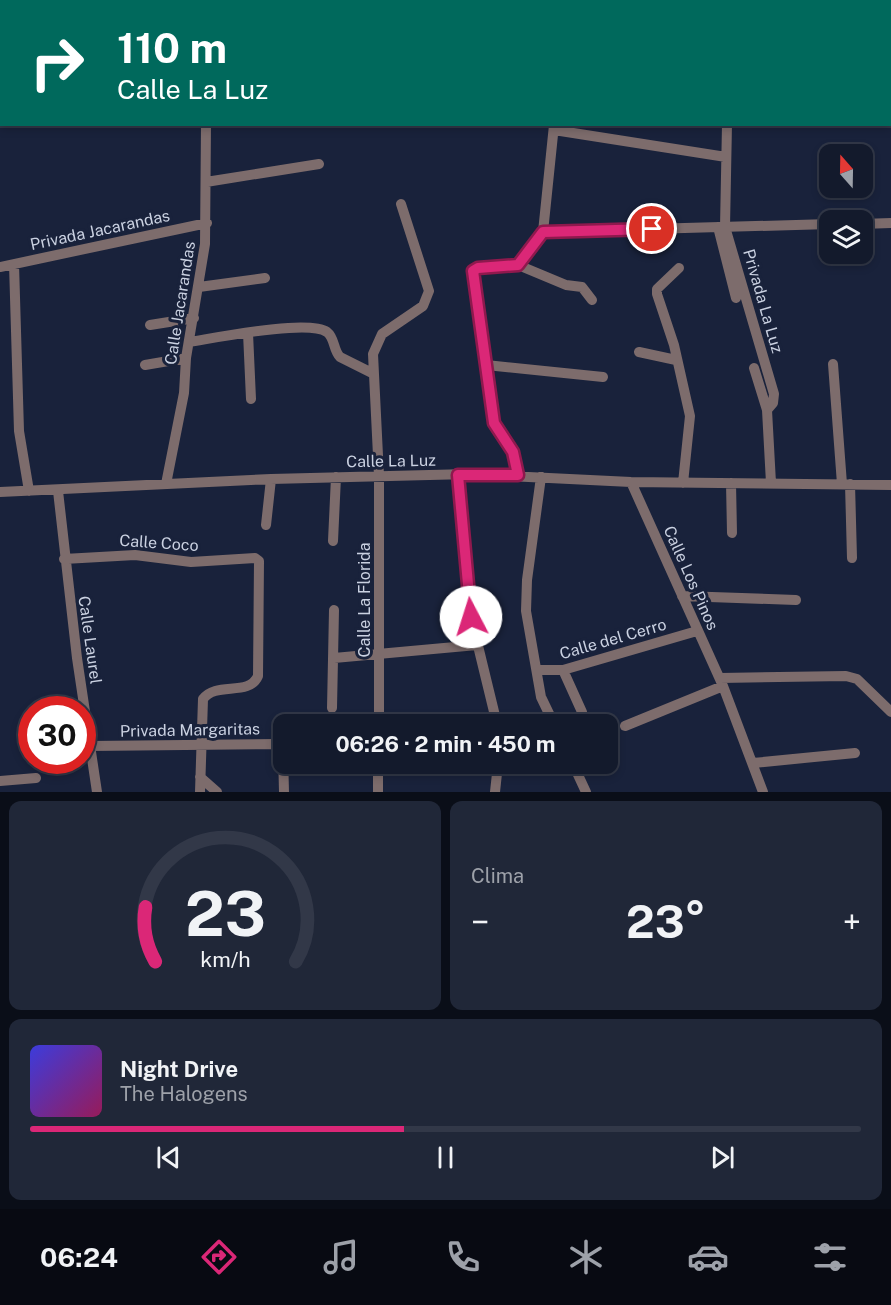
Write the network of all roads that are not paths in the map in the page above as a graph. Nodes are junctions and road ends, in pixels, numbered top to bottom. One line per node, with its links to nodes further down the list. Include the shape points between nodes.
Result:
1 (206, 126): 6 (street, Calle Jacarandas)
2 (727, 126): 4 (street, Privada La Luz)
3 (554, 127): 4 (street); 13 (street)
4 (726, 157): 12 (street, Privada La Luz)
5 (319, 164): 6 (street)
6 (206, 182): 8 (street, Calle Jacarandas)
7 (401, 204): 33 (street, Calle La Florida, via 429,291 428,299 382,334 373,354)
8 (207, 223): 14 (street, Privada Jacarandas); 19 (street, Calle Jacarandas)
9 (891, 223): 10 (street)
10 (873, 224)
11 (819, 225): 12 (street)
12 (722, 227): 13 (street); 20 (street); 36 (street, Privada La Luz, via 774,394)
13 (543, 232): 15 (street)
14 (14, 264): 16 (street, Privada Jacarandas); 50 (street, via 19,431)
15 (518, 265): 21 (street, via 566,285 582,287); 31 (street, via 478,268 472,273)
16 (0, 267)
17 (679, 268): 28 (street, via 657,289)
18 (265, 278): 19 (street)
19 (199, 287): 22 (street, Calle Jacarandas)
20 (736, 298)
21 (592, 300)
22 (194, 318): 23 (street); 25 (street, Calle Jacarandas)
23 (150, 325)
24 (248, 333): 25 (street); 33 (street, via 286,328 321,330 330,335 339,357); 35 (street)
25 (189, 342): 27 (street, Calle Jacarandas)
26 (639, 352): 28 (street)
27 (186, 358): 30 (street); 47 (street, Calle Jacarandas, via 184,393)
28 (676, 360): 44 (street, via 690,416)
29 (833, 364): 48 (street)
30 (145, 365)
31 (486, 365): 34 (street); 38 (street, via 494,423 513,452)
32 (754, 368): 36 (street)
33 (374, 374): 39 (street, Calle La Florida)
34 (603, 377)
35 (251, 399)
36 (767, 410): 46 (street, Privada La Luz)
37 (463, 475): 38 (street, Calle La Luz); 39 (street, Calle La Luz); 62 (street, via 471,617)
38 (518, 475): 41 (street, Calle La Luz)
39 (379, 476): 40 (street, Calle La Luz); 63 (street, Calle La Florida)
40 (336, 477): 42 (street, Calle La Luz); 55 (street)
41 (541, 477): 43 (street, Calle La Luz); 65 (street, via 526,611)
42 (271, 479): 47 (street, Calle La Luz); 53 (street)
43 (631, 482): 44 (street, Calle La Luz); 58 (street, Calle Los Pinos)
44 (682, 483): 45 (street, Calle La Luz)
45 (731, 483): 46 (street, Calle La Luz); 54 (street)
46 (771, 483): 48 (street, Calle La Luz)
47 (166, 484): 51 (street, Calle La Luz)
48 (846, 484): 49 (street, Calle La Luz); 56 (street)
49 (891, 485)
50 (29, 491): 51 (street, Calle La Luz); 52 (street, Calle La Luz)
51 (58, 491): 57 (street, Calle Laurel)
52 (0, 492)
53 (266, 525)
54 (732, 533)
55 (333, 542)
56 (852, 558)
57 (64, 559): 68 (street, Calle Laurel); 78 (street, Calle Coco, via 135,555 191,562 257,559 259,668 254,683 211,691 203,699)
58 (682, 596): 59 (street); 61 (street, Calle Los Pinos)
59 (796, 600)
60 (334, 610): 64 (street)
61 (697, 631): 66 (street, Calle del Cerro); 67 (street, Calle Los Pinos)
62 (477, 645): 63 (street); 73 (street)
63 (380, 654): 64 (street); 72 (street, Calle La Florida)
64 (334, 657): 69 (street)
65 (537, 670): 66 (street, Calle del Cerro); 74 (street, via 541,697)
66 (562, 670): 70 (street)
67 (722, 682): 71 (street, via 846,676 857,679); 75 (street); 80 (street, Calle Los Pinos)
68 (83, 696)
69 (332, 708)
70 (582, 712)
71 (891, 712)
72 (379, 714)
73 (494, 714)
74 (549, 714)
75 (626, 726)
76 (273, 744): 78 (street, Privada Margaritas)
77 (96, 746): 78 (street, Privada Margaritas)
78 (202, 746): 86 (street)
79 (855, 753): 80 (street)
80 (753, 763): 98 (street, Calle Los Pinos)
81 (94, 774): 91 (street, Calle Laurel)
82 (284, 774): 94 (street, Privada Margaritas)
83 (377, 774): 95 (street)
84 (497, 774): 96 (street)
85 (578, 774): 97 (street)
86 (201, 777): 92 (street); 93 (street)
87 (36, 778): 88 (street)
88 (13, 779): 89 (street); 90 (street)
89 (0, 781)
90 (15, 792)
91 (97, 792)
92 (200, 792)
93 (217, 792)
94 (284, 792)
95 (378, 792)
96 (495, 792)
97 (586, 792)
98 (763, 792)

